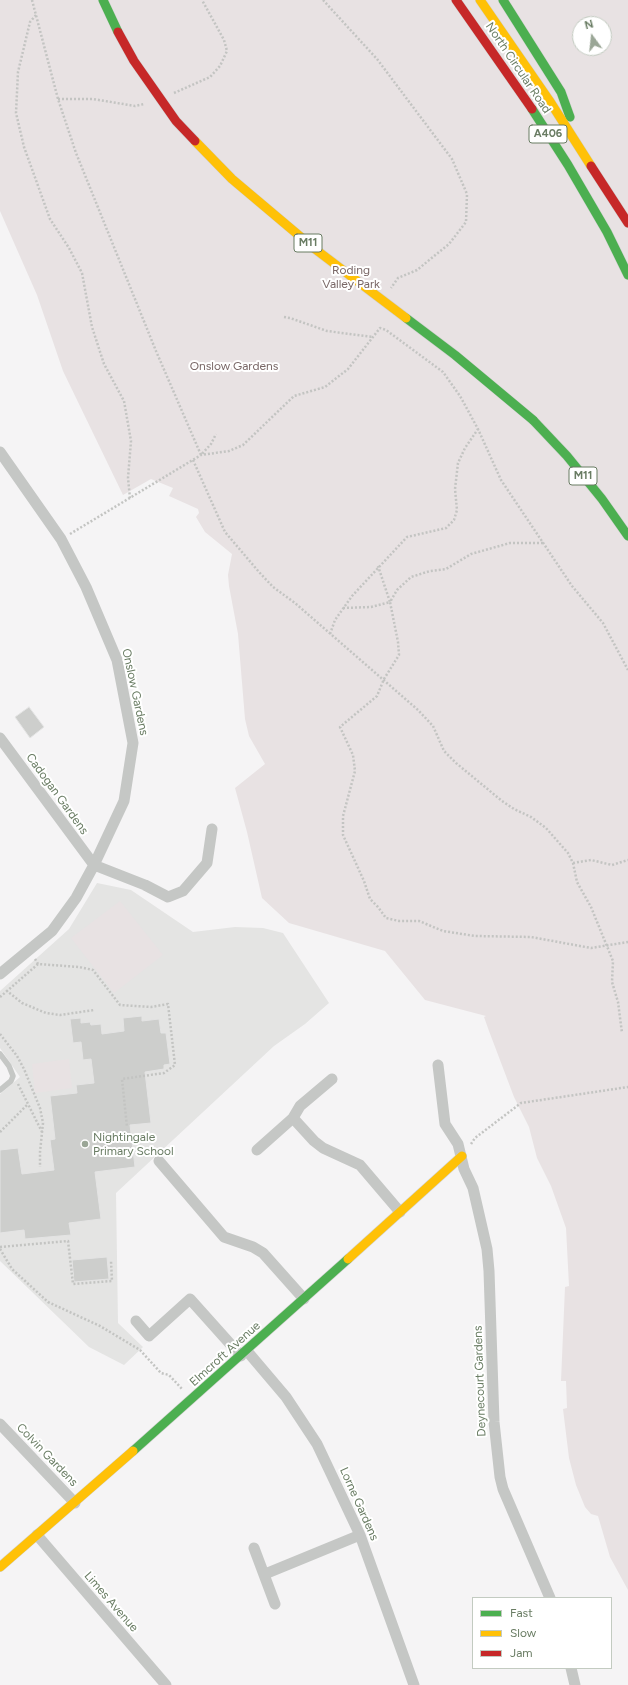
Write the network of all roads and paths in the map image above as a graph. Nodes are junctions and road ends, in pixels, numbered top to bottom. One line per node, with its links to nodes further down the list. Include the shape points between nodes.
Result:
1 (32, 0): 8 (path)
2 (103, 0): 26 (main road, M11, bridge, via 134,61 172,115 232,179 315,249 455,355 533,420 567,456)
3 (202, 0): 9 (path, via 224,40 227,51 220,66 210,77)
4 (323, 0): 17 (path, via 377,59 452,159 467,194 466,222 449,244 417,270 398,278)
5 (456, 0): 16 (main road, North Circular Road / A406, via 526,99 568,165 607,232)
6 (480, 0): 14 (main road, North Circular Road / A406)
7 (503, 0): 14 (main road, via 561,92)
8 (36, 15): 10 (path); 25 (path, via 30,22 18,72 16,113 24,147 50,220 82,273 92,327 104,364 124,401 131,441 128,478)
9 (173, 93)
10 (58, 99): 13 (path, via 93,99); 23 (path, via 108,234)
11 (151, 101): 12 (path)
12 (144, 103)
13 (135, 106)
14 (585, 154): 15 (main road, North Circular Road / A406)
15 (628, 223)
16 (628, 275)
17 (390, 290)
18 (284, 317): 19 (path, via 327,331)
19 (373, 337): 20 (path, via 380,328 386,330 443,372); 23 (path, via 348,369 326,387 294,396 242,445 229,451)
20 (478, 429): 28 (path, via 501,480); 29 (path, via 458,463 455,489 457,510 454,520 446,528 406,537)
21 (216, 434): 23 (path)
22 (0, 452): 27 (street, Onslow Gardens)
23 (201, 455): 24 (path)
24 (193, 460): 25 (path); 32 (path, via 225,532 234,544 274,587)
25 (130, 498): 27 (path)
26 (628, 536)
27 (61, 539): 39 (street, Onslow Gardens, via 86,587 117,660 133,743 124,801)
28 (543, 543): 30 (path, via 510,543 471,554 446,569 411,577 397,590); 33 (path, via 572,586 603,623)
29 (378, 566): 30 (path); 31 (path)
30 (390, 602): 31 (path, via 371,607); 34 (path, via 399,656)
31 (342, 608): 32 (path)
32 (330, 634): 34 (path)
33 (628, 670)
34 (384, 679): 38 (path, via 433,726 444,751 456,763 502,801 546,828 568,853); 41 (path, via 377,696 340,727 353,755 355,771 343,816 343,836 370,899 386,918 419,921 443,931 475,936 531,937 591,948)
35 (0, 738): 39 (street, Cadogan Gardens)
36 (212, 829): 39 (street, via 207,863 183,891 168,897 144,884)
37 (628, 860): 38 (path, via 612,865 591,860)
38 (573, 863): 41 (path, via 577,882)
39 (94, 865): 42 (street, Onslow Gardens, via 76,898 52,931)
40 (628, 942): 41 (path)
41 (606, 946): 48 (path, via 613,961 612,982 618,1002)
42 (28, 951): 43 (path); 44 (street, Onslow Gardens)
43 (38, 964): 45 (path); 58 (path, via 93,970 120,1004 151,1007 168,1004 175,1065 164,1073 122,1080)
44 (0, 974)
45 (7, 991): 46 (path); 47 (path, via 22,1003 46,1013 60,1015)
46 (0, 997)
47 (94, 1010)
48 (622, 1033)
49 (0, 1034): 60 (path, via 24,1069 40,1108)
50 (0, 1054): 55 (lane, via 13,1076)
51 (438, 1066): 62 (street, Deynecourt Gardens, via 445,1124 453,1134)
52 (332, 1079): 57 (street, via 300,1106)
53 (16, 1080): 56 (path)
54 (628, 1087): 62 (path, via 521,1103 475,1138)
55 (0, 1090)
56 (28, 1104): 59 (path); 60 (path)
57 (292, 1118): 61 (street); 65 (street, via 323,1148 360,1166)
58 (127, 1127)
59 (0, 1132)
60 (42, 1133): 64 (path)
61 (257, 1150)
62 (462, 1156): 65 (main road, Elmcroft Avenue); 79 (street, Deynecourt Gardens, via 464,1169 473,1188 490,1271 494,1422 500,1477)
63 (159, 1161): 68 (street, via 224,1237 253,1247 263,1254)
64 (40, 1167)
65 (400, 1212): 68 (main road, Elmcroft Avenue)
66 (0, 1248): 67 (path, via 68,1241 72,1284 112,1281); 71 (path, via 12,1269 48,1302 100,1326 140,1350 161,1373 169,1375)
67 (111, 1261)
68 (304, 1299): 70 (main road, Elmcroft Avenue)
69 (136, 1321): 70 (street, Lorne Gardens, via 149,1336 190,1299)
70 (244, 1353): 71 (main road, Elmcroft Avenue); 75 (street, Lorne Gardens, via 286,1397 317,1444)
71 (192, 1400): 73 (main road, Elmcroft Avenue)
72 (0, 1424): 73 (street, Colvin Gardens)
73 (75, 1503): 74 (main road, Elmcroft Avenue)
74 (37, 1535): 77 (main road, Elmcroft Avenue); 82 (street, Limes Avenue)
75 (360, 1535): 78 (street); 83 (street, Lorne Gardens)
76 (254, 1548): 78 (street)
77 (0, 1567)
78 (265, 1574): 80 (street)
79 (550, 1597)
80 (275, 1604)
81 (571, 1669): 84 (street)
82 (166, 1685)
83 (414, 1685)
84 (576, 1685)

